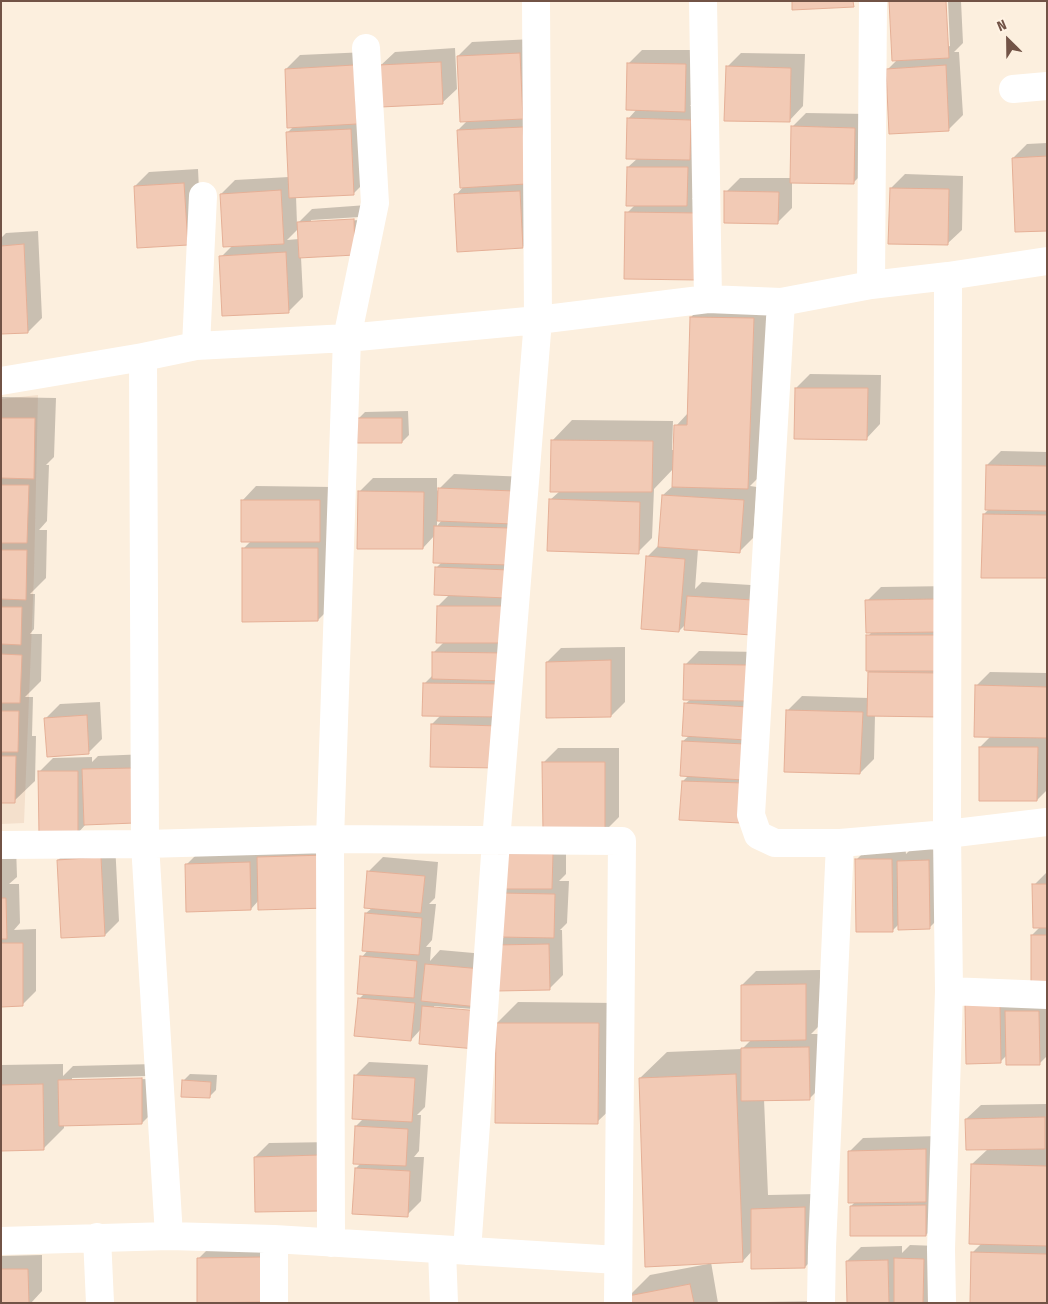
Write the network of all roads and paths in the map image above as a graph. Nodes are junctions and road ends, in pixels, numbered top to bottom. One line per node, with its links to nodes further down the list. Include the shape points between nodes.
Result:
1 (536, 1): 13 (street)
2 (703, 1): 11 (street)
3 (872, 1): 10 (street)
4 (366, 48): 14 (street, via 375,203)
5 (1047, 86): 6 (street)
6 (1013, 89)
7 (203, 196): 15 (street)
8 (1047, 261): 9 (street)
9 (948, 276): 10 (street); 19 (street)
10 (871, 285): 12 (street)
11 (708, 299): 12 (street); 13 (street)
12 (781, 302): 22 (street, via 751,815 758,835 775,843)
13 (538, 320): 14 (street); 21 (street)
14 (347, 338): 15 (street); 20 (street)
15 (196, 346): 16 (street)
16 (143, 357): 17 (street); 23 (street)
17 (1, 381)
18 (1047, 822): 19 (street)
19 (947, 834): 22 (street); 25 (street)
20 (330, 839): 21 (street); 23 (street); 31 (street)
21 (496, 841): 32 (street); 33 (street, via 622,842)
22 (840, 843): 38 (street)
23 (145, 844): 24 (street); 27 (street)
24 (1, 845)
25 (949, 991): 26 (street); 39 (street)
26 (1047, 995)
27 (169, 1236): 28 (street); 29 (street)
28 (97, 1237): 30 (street); 34 (street)
29 (274, 1239): 31 (street); 35 (street)
30 (1, 1241)
31 (331, 1243): 32 (street)
32 (455, 1250): 33 (street); 36 (street)
33 (618, 1260): 37 (street)
34 (100, 1303)
35 (274, 1303)
36 (444, 1303)
37 (618, 1303)
38 (821, 1303)
39 (942, 1303)

